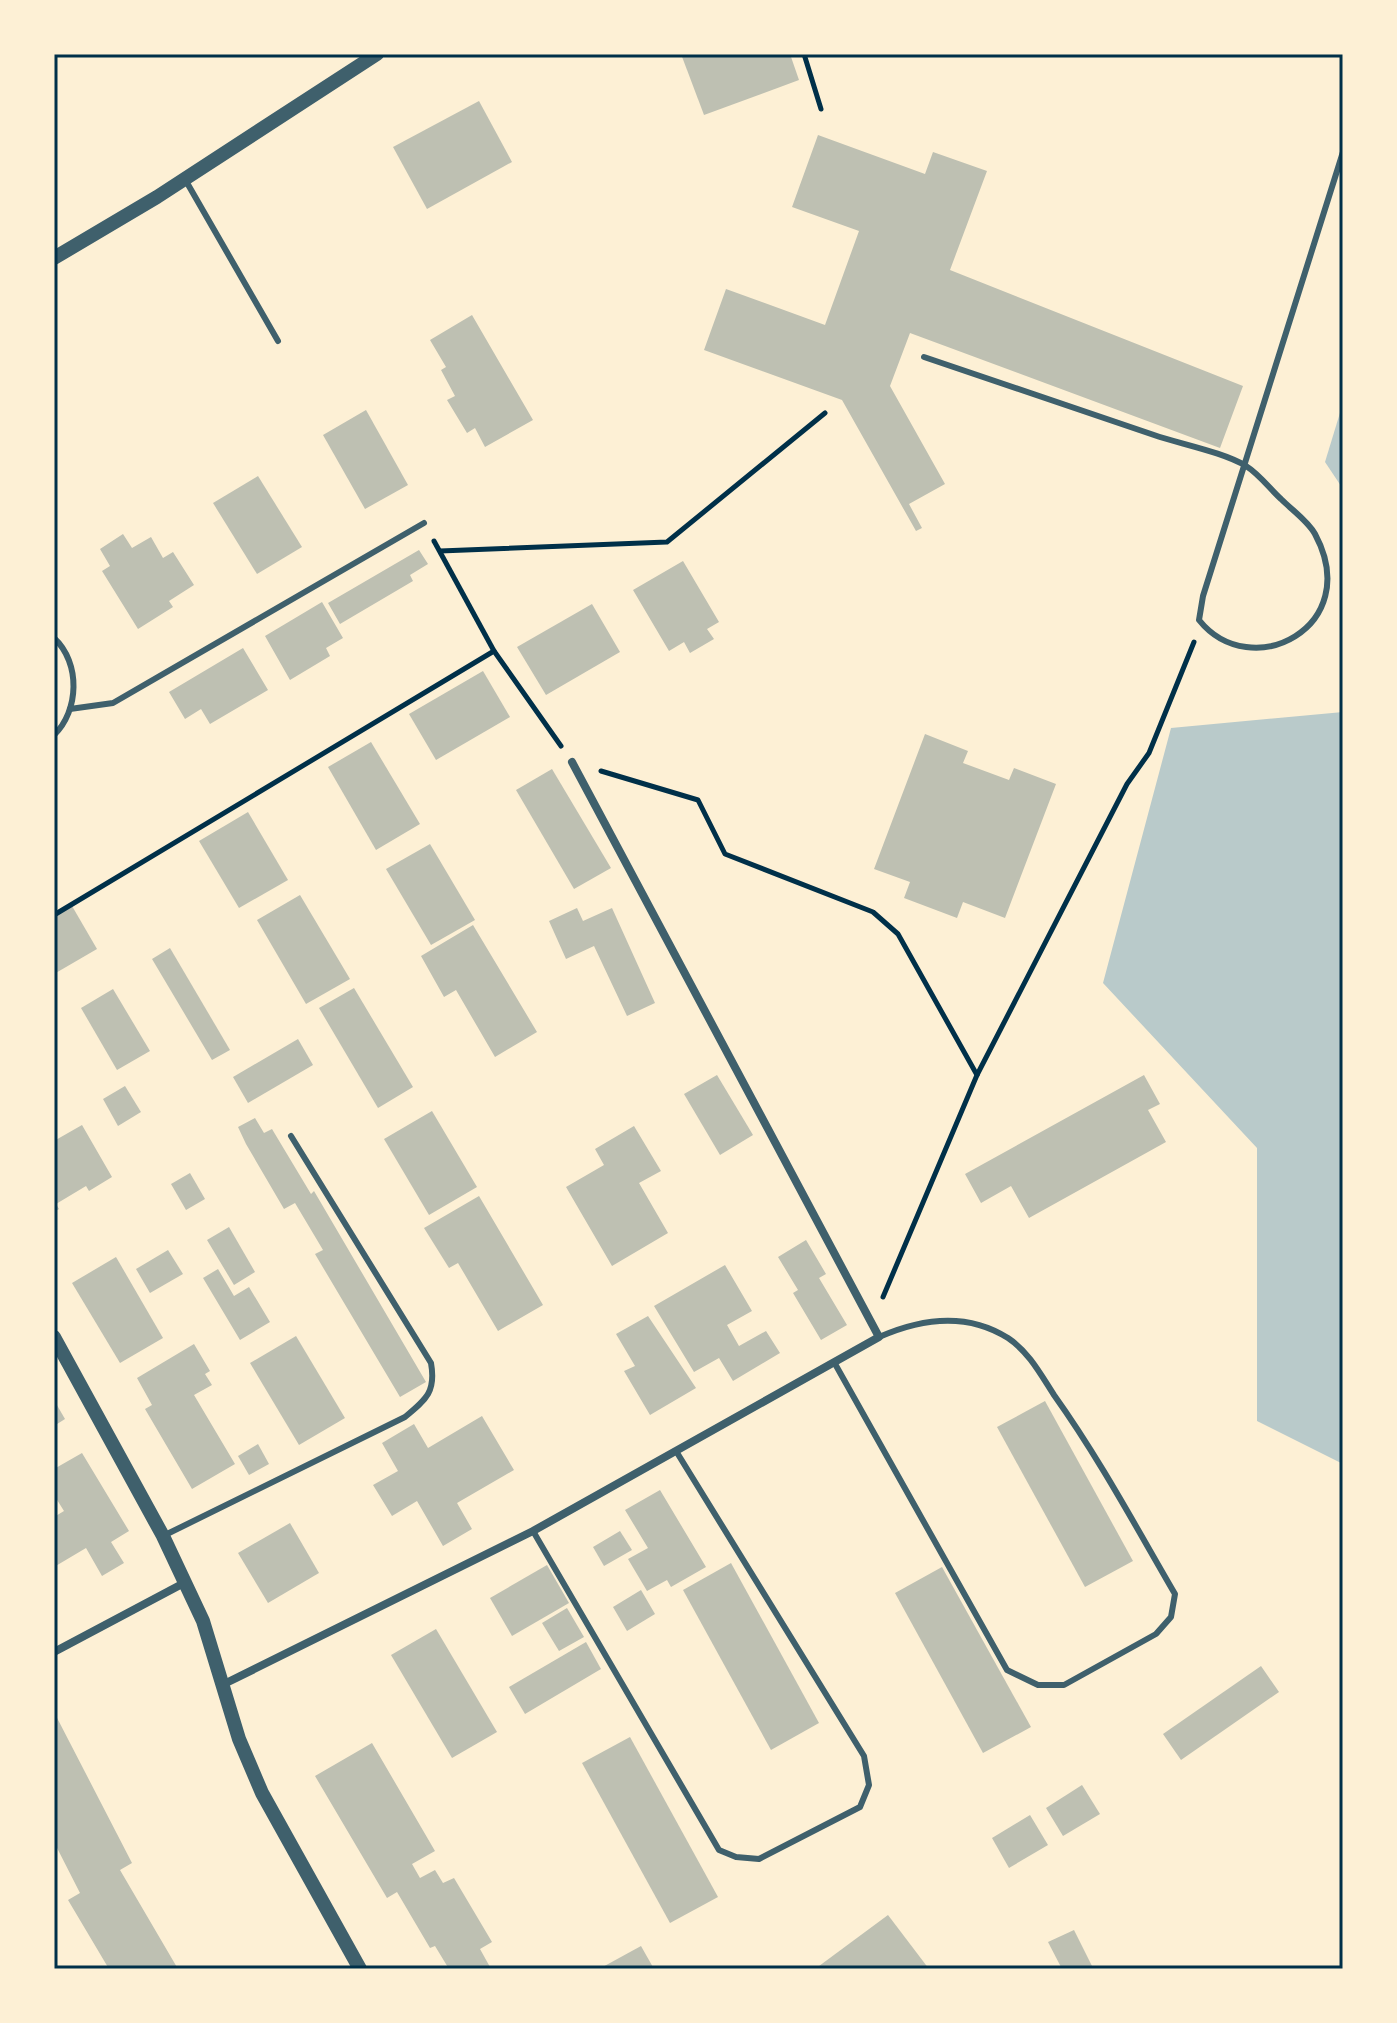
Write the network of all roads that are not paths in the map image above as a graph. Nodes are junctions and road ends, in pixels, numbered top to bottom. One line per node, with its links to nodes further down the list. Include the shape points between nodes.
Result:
1 (377, 54): 3 (street)
2 (1343, 152): 7 (lane)
3 (185, 179): 4 (street); 5 (lane)
4 (54, 258)
5 (278, 341)
6 (924, 357): 7 (lane)
7 (1245, 466): 7 (lane, via 1199,620 1232,644 1251,646 1304,633 1325,607 1329,572 1314,532)
8 (424, 523): 10 (lane, via 113,703)
9 (54, 638): 10 (lane, via 70,663)
10 (70, 709): 11 (lane)
11 (54, 735)
12 (572, 762): 15 (street)
13 (291, 1136): 19 (lane, via 431,1363 434,1381 429,1398 405,1417)
14 (54, 1337): 19 (street)
15 (879, 1337): 16 (street); 16 (lane, via 925,1321 949,1320 989,1328 1023,1349 1079,1430 1175,1594 1164,1627 1064,1685 1038,1685 1007,1670)
16 (834, 1362): 17 (street)
17 (676, 1451): 18 (street); 18 (lane, via 864,1756 869,1785 860,1807 759,1859 719,1850)
18 (533, 1531): 22 (street)
19 (163, 1536): 20 (street)
20 (184, 1583): 21 (street); 22 (street, via 203,1621)
21 (54, 1652)
22 (222, 1685): 23 (street, via 262,1793)
23 (360, 1969)

